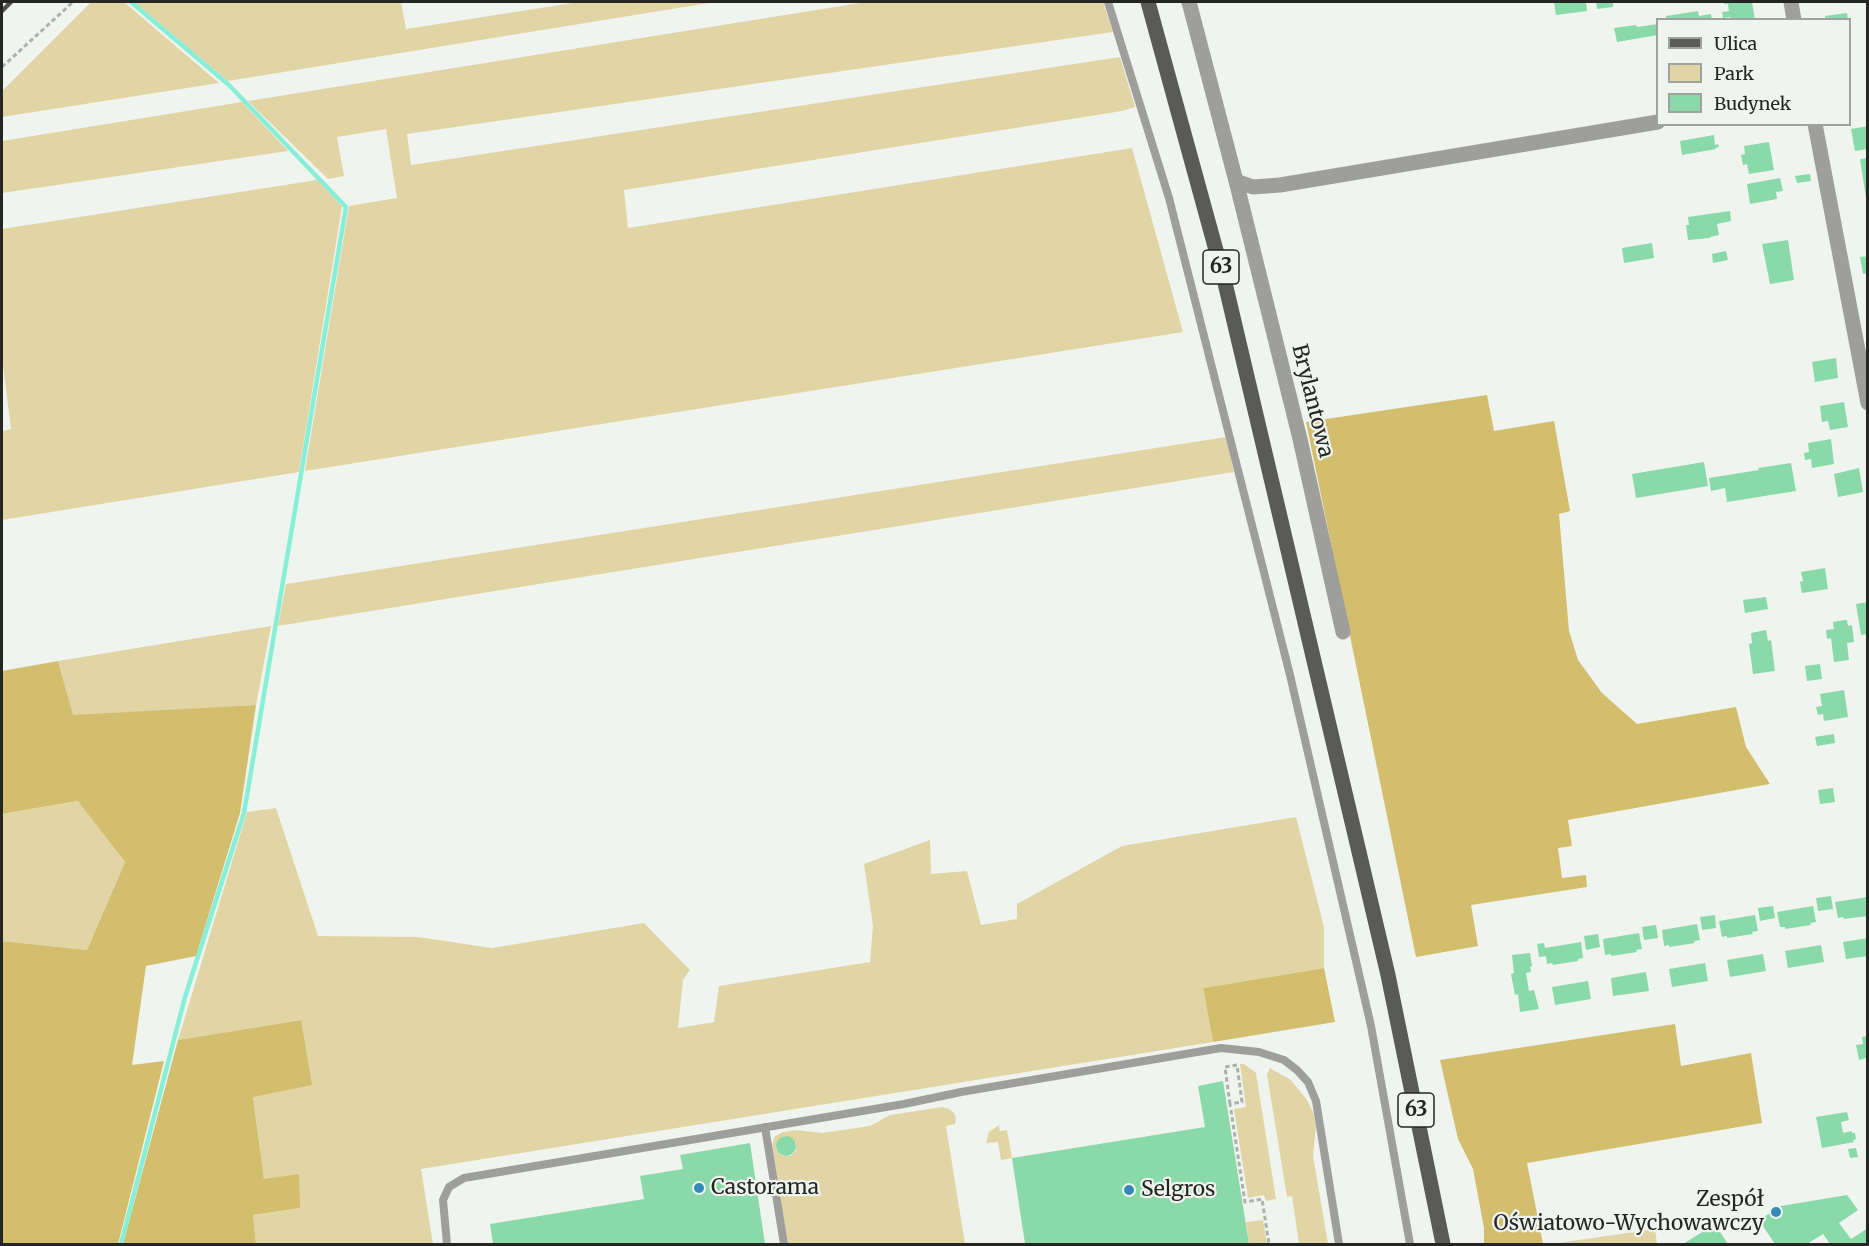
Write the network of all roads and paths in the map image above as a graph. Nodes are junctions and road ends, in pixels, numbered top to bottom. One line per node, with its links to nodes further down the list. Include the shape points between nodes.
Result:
1 (73, 2): 7 (path)
2 (1108, 2): 19 (lane, via 1169,198 1290,675 1371,1026)
3 (1148, 2): 20 (main road, 63, via 1225,283 1388,975)
4 (1189, 2): 10 (street, Brylantowa)
5 (1791, 2): 6 (street)
6 (1794, 18)
7 (2, 67)
8 (1656, 122): 10 (street, via 1280,185 1253,187)
9 (1815, 126): 11 (street)
10 (1236, 181): 12 (street, Brylantowa)
11 (1868, 403)
12 (1343, 632)
13 (1230, 1104): 13 (path, via 1225,1067 1237,1065 1242,1102); 17 (path, via 1245,1202 1262,1199)
14 (765, 1127): 15 (lane, via 464,1178 449,1187 443,1200); 16 (lane); 18 (lane, via 1221,1048 1259,1052 1284,1060 1297,1070 1308,1082 1316,1101)
15 (447, 1245)
16 (784, 1245)
17 (1269, 1245)
18 (1339, 1245)
19 (1410, 1245)
20 (1443, 1245)

